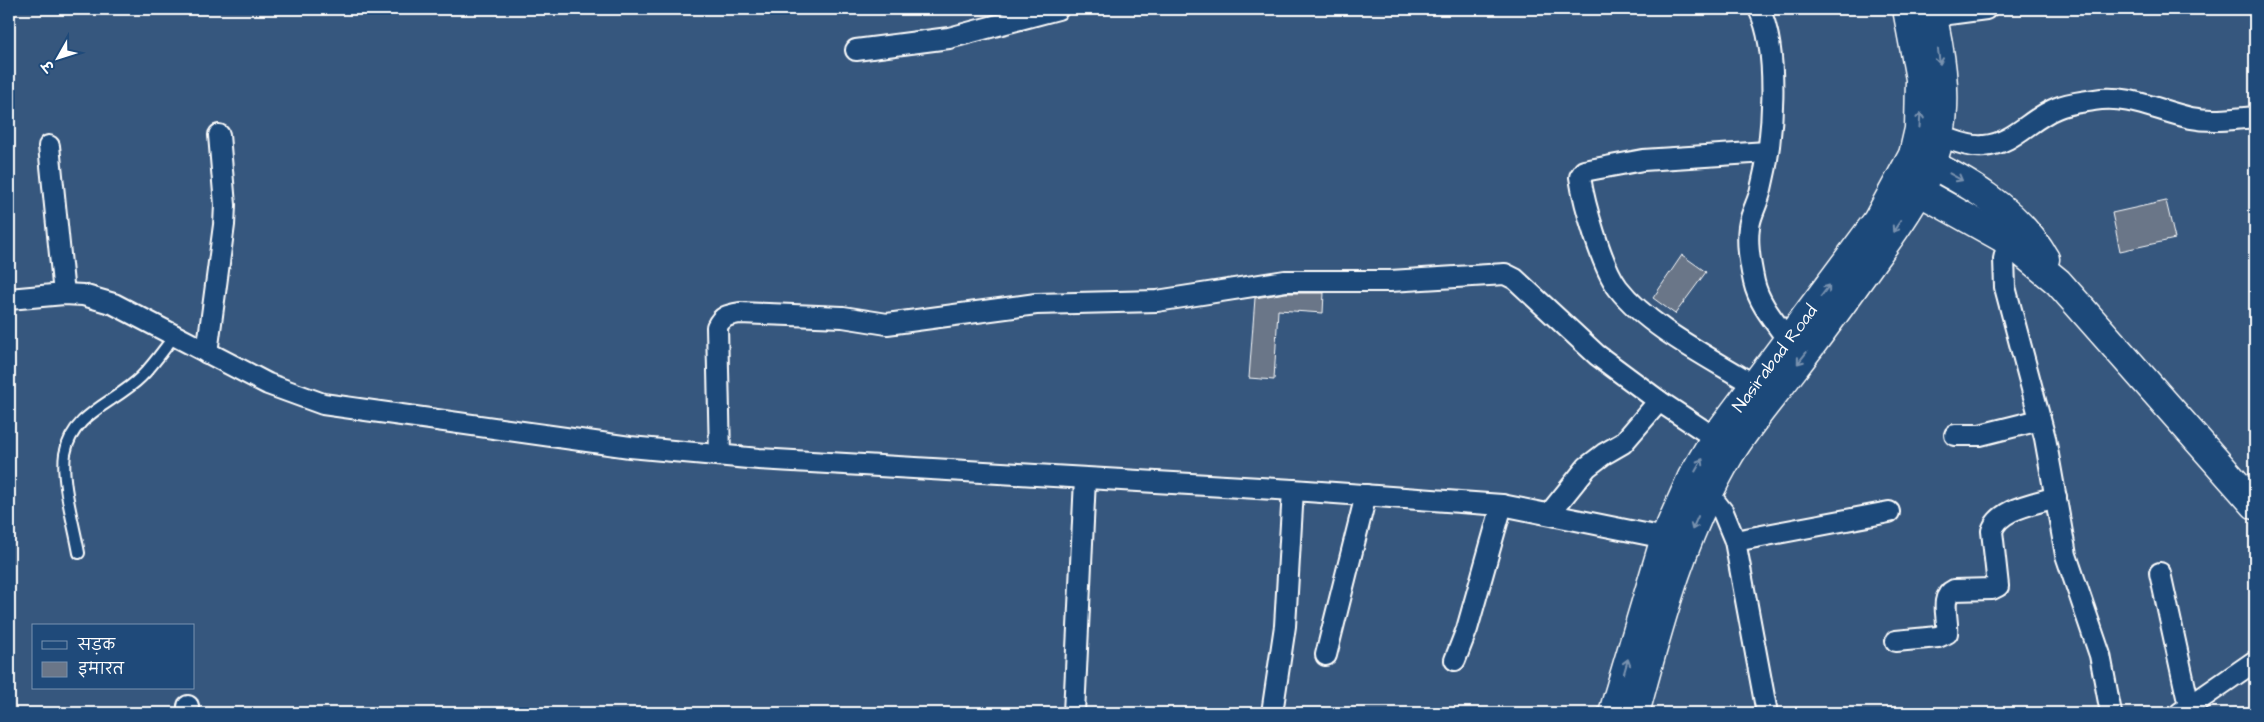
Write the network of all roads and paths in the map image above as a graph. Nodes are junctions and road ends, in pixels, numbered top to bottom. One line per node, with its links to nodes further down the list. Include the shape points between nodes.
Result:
1 (1058, 9): 6 (street, via 948,38)
2 (1759, 9): 11 (street, via 1768,37 1773,92)
3 (1907, 9): 12 (main road, Nasirabad Road, one-way to 3, via 1920,79)
4 (1986, 9): 5 (street)
5 (1932, 12): 9 (main road, Nasirabad Road, one-way to 9, via 1943,93)
6 (856, 50)
7 (2255, 117): 9 (street, via 2207,121 2132,101 2096,99 2058,108 1994,145 1968,145)
8 (219, 135): 20 (street, via 224,225)
9 (1940, 136): 12 (main road, Nasirabad Road)
10 (49, 146): 16 (street)
11 (1767, 152): 19 (street, via 1761,189 1749,229 1749,242 1759,297); 21 (street, via 1642,160 1594,168 1584,171 1580,177 1601,252 1617,287 1644,315)
12 (1922, 160): 13 (main road, Nasirabad Road); 15 (main road, one-way to 15, via 1985,195 2020,225)
13 (1909, 185): 14 (main road); 19 (main road, Nasirabad Road, one-way to 13, via 1877,221); 29 (main road, Nasirabad Road, one-way to 29, via 1900,222 1730,453)
14 (2008, 241): 15 (main road); 23 (street, via 2004,259 2005,287)
15 (2058, 282): 33 (main road)
16 (64, 294): 17 (street); 18 (street, via 83,295 114,304)
17 (9, 299)
18 (175, 335): 20 (street); 38 (lane, via 140,378 80,422 70,437 65,455 66,478)
19 (1788, 340): 21 (main road, Nasirabad Road)
20 (207, 353): 26 (street, via 268,384 323,404 630,447)
21 (1754, 385): 25 (main road, Nasirabad Road)
22 (1659, 401): 25 (street); 26 (street, via 1597,355 1515,279 1505,274 1390,281 1286,281 1157,301 1036,304 887,324 843,317 727,315 720,319 717,327); 34 (street, via 1623,443 1587,467)
23 (2040, 420): 24 (street, via 1980,435); 31 (street)
24 (1954, 435)
25 (1715, 438): 36 (main road, Nasirabad Road, one-way to 25, via 1692,477)
26 (720, 455): 27 (street)
27 (1085, 479): 28 (street); 45 (street)
28 (1293, 490): 30 (street); 46 (street, via 1285,626)
29 (1709, 494): 37 (street, via 1723,512); 48 (main road, Nasirabad Road, one-way to 48, via 1689,535)
30 (1366, 495): 32 (street); 41 (street)
31 (2056, 497): 40 (street, via 2000,516 1994,523 1992,531 1998,586 1949,592 1946,600 1947,633 1938,637); 50 (street, via 2066,555 2100,655)
32 (1502, 505): 34 (street); 42 (street)
33 (2255, 505)
34 (1550, 512): 36 (street)
35 (1889, 512): 37 (street)
36 (1666, 538): 47 (main road, Nasirabad Road, one-way to 36)
37 (1735, 541): 49 (street)
38 (79, 553)
39 (2160, 573): 44 (street)
40 (1896, 641)
41 (1326, 655)
42 (1455, 660)
43 (2255, 661): 44 (street)
44 (2185, 709)
45 (1074, 713)
46 (1272, 713)
47 (1613, 713)
48 (1635, 713)
49 (1767, 713)
50 (2111, 713)

